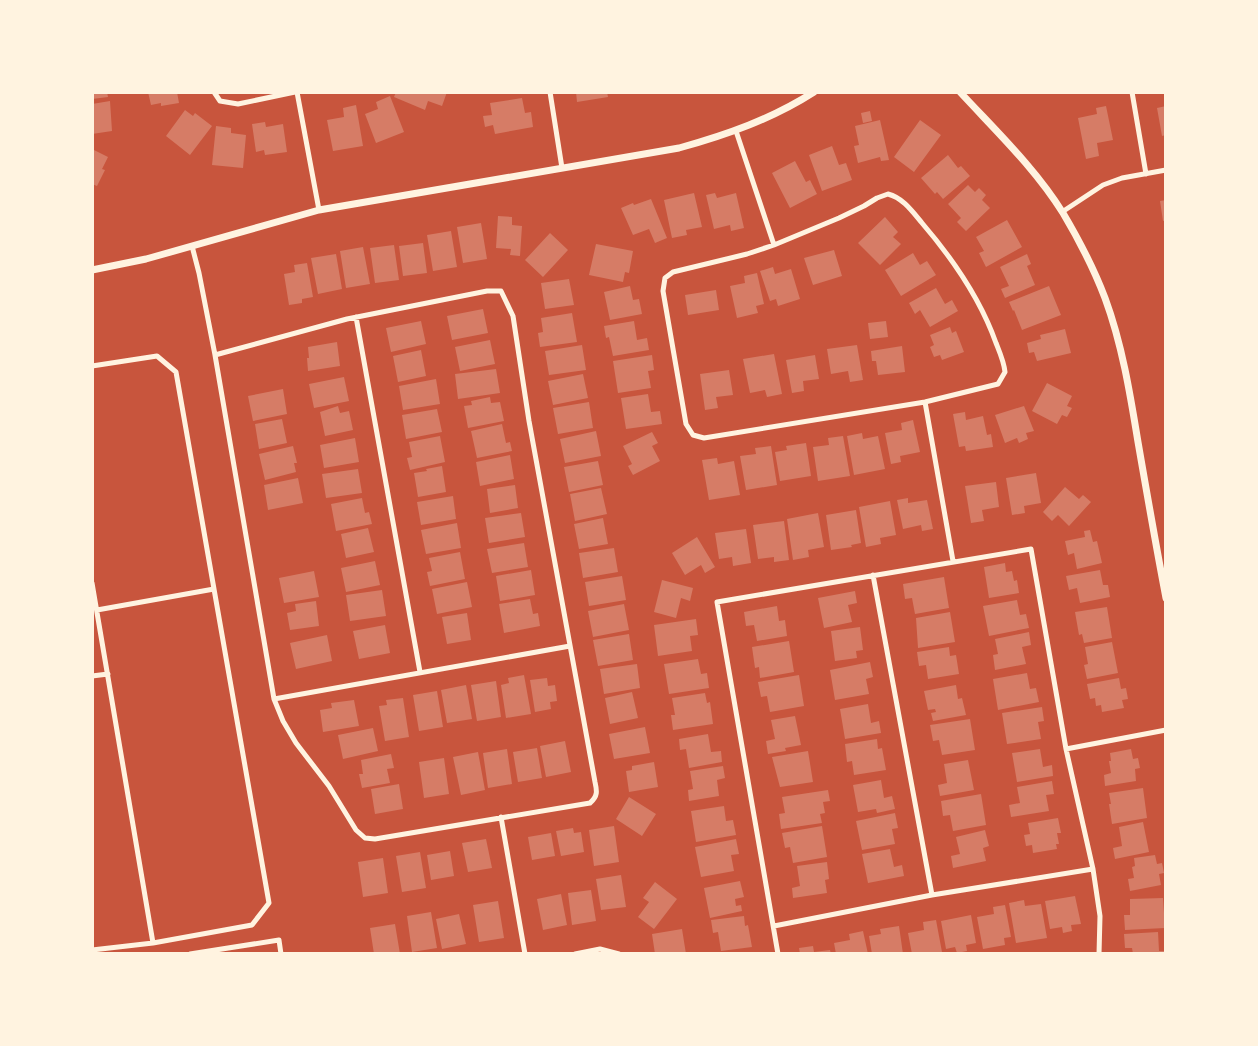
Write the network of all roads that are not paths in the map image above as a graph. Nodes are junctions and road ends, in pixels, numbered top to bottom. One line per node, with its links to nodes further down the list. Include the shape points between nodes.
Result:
1 (214, 92): 2 (street, via 220,101 238,104)
2 (296, 92): 11 (street)
3 (550, 92): 8 (street)
4 (814, 92): 7 (street)
5 (960, 92): 12 (street, via 1032,170)
6 (1132, 92): 10 (street)
7 (736, 131): 8 (street, via 679,148); 13 (street)
8 (562, 168): 11 (street)
9 (1166, 170): 10 (street)
10 (1146, 174): 12 (street, via 1122,178 1103,186)
11 (319, 210): 14 (street)
12 (1062, 212): 24 (street, via 1090,263 1118,341)
13 (774, 245): 19 (street, via 888,194 902,200 946,251 972,290 991,328 1005,372 998,384 990,388); 19 (street, via 673,272 665,278 663,291 686,424 693,435 704,438)
14 (192, 246): 15 (street); 17 (street)
15 (92, 270)
16 (356, 317): 17 (street); 26 (street, via 501,291 513,316); 27 (street)
17 (215, 355): 30 (street)
18 (92, 366): 23 (street, via 157,356 176,372)
19 (925, 402): 20 (street)
20 (952, 561): 21 (street); 32 (street, via 1031,549)
21 (873, 575): 35 (street); 36 (street, via 717,602)
22 (92, 583): 25 (street)
23 (214, 589): 25 (street); 37 (street, via 269,903 252,925)
24 (1166, 598)
25 (97, 610): 28 (street)
26 (570, 646): 27 (street); 33 (street, via 597,793 595,799 590,803)
27 (420, 672): 30 (street)
28 (108, 674): 29 (street); 37 (street)
29 (92, 676)
30 (274, 699): 33 (street, via 296,743 329,786 356,830 365,838 375,839)
31 (1166, 730): 32 (street)
32 (1066, 749): 34 (street)
33 (501, 817): 42 (street)
34 (1093, 869): 35 (street); 45 (street, via 1100,916)
35 (932, 895): 36 (street)
36 (774, 926): 44 (street)
37 (153, 943): 38 (street)
38 (92, 950)
39 (619, 953): 43 (street, via 600,949)
40 (190, 954): 41 (street, via 279,940)
41 (281, 954)
42 (525, 954)
43 (574, 954)
44 (778, 954)
45 (1099, 954)

